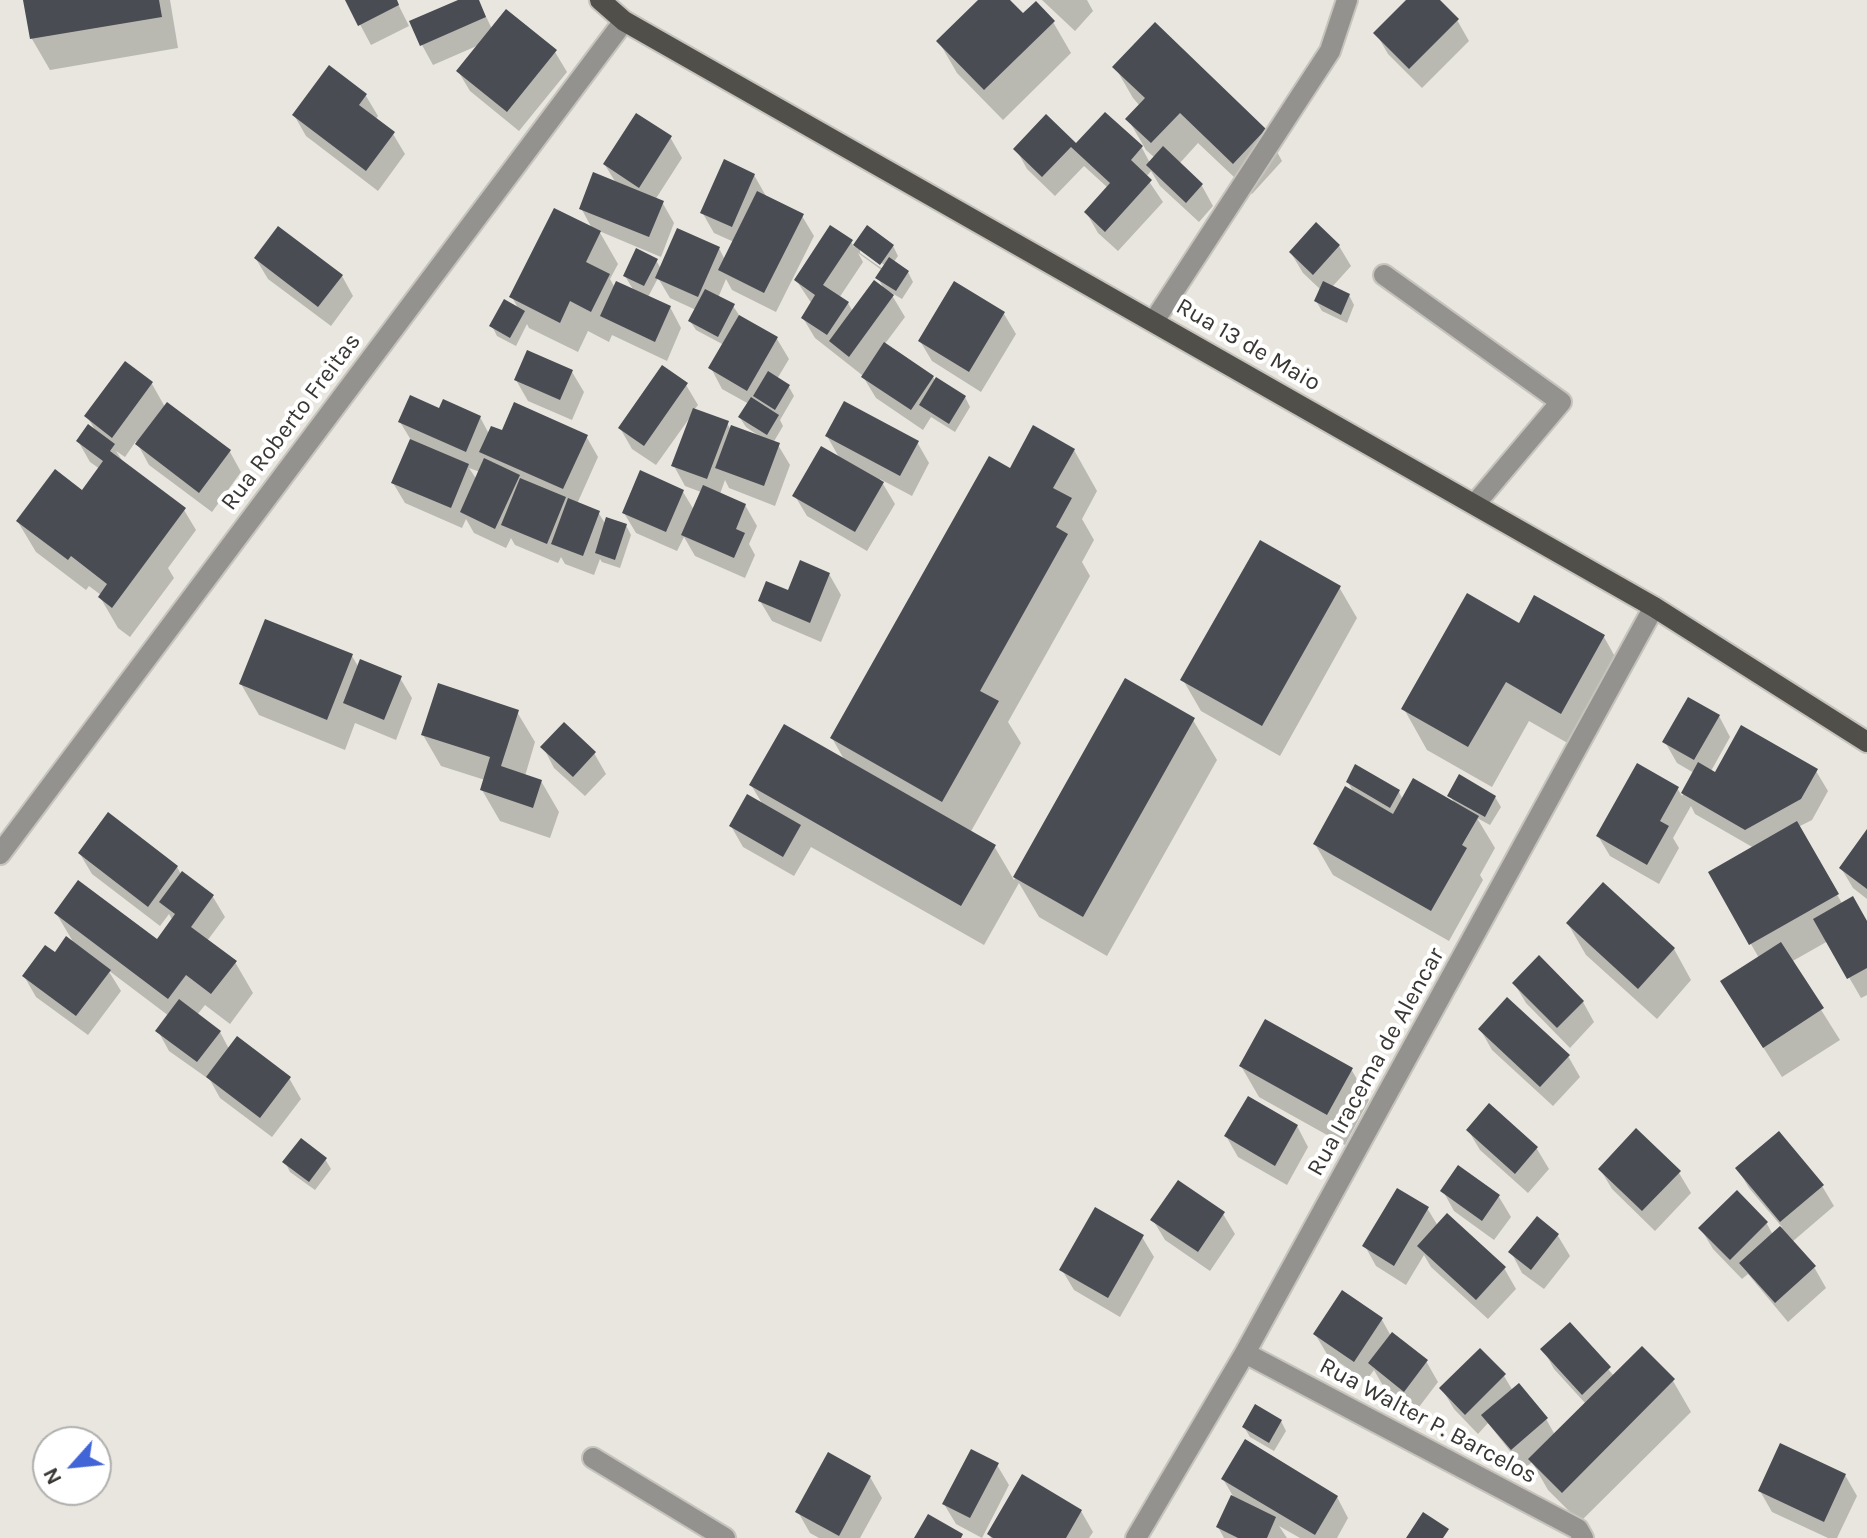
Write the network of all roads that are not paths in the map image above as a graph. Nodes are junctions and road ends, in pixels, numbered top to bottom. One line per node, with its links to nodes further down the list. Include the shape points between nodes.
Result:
1 (600, 0): 3 (main road, Rua 13 de Maio)
2 (1347, 0): 5 (street, via 1330,51)
3 (624, 21): 5 (main road, Rua 13 de Maio); 9 (street, Rua Roberto Freitas)
4 (1384, 275): 6 (street, via 1561,402)
5 (1154, 321): 6 (main road, Rua 13 de Maio)
6 (1475, 504): 7 (main road, Rua 13 de Maio)
7 (1654, 607): 8 (main road, Rua 13 de Maio); 10 (street, Rua Iracema de Alencar)
8 (1867, 742)
9 (0, 854)
10 (1245, 1353): 13 (street, Rua Iracema de Alencar); 14 (street, Rua Walter P. Barcelos, via 1578,1529)
11 (593, 1458): 12 (street)
12 (725, 1538)
13 (1136, 1538)
14 (1583, 1538)

